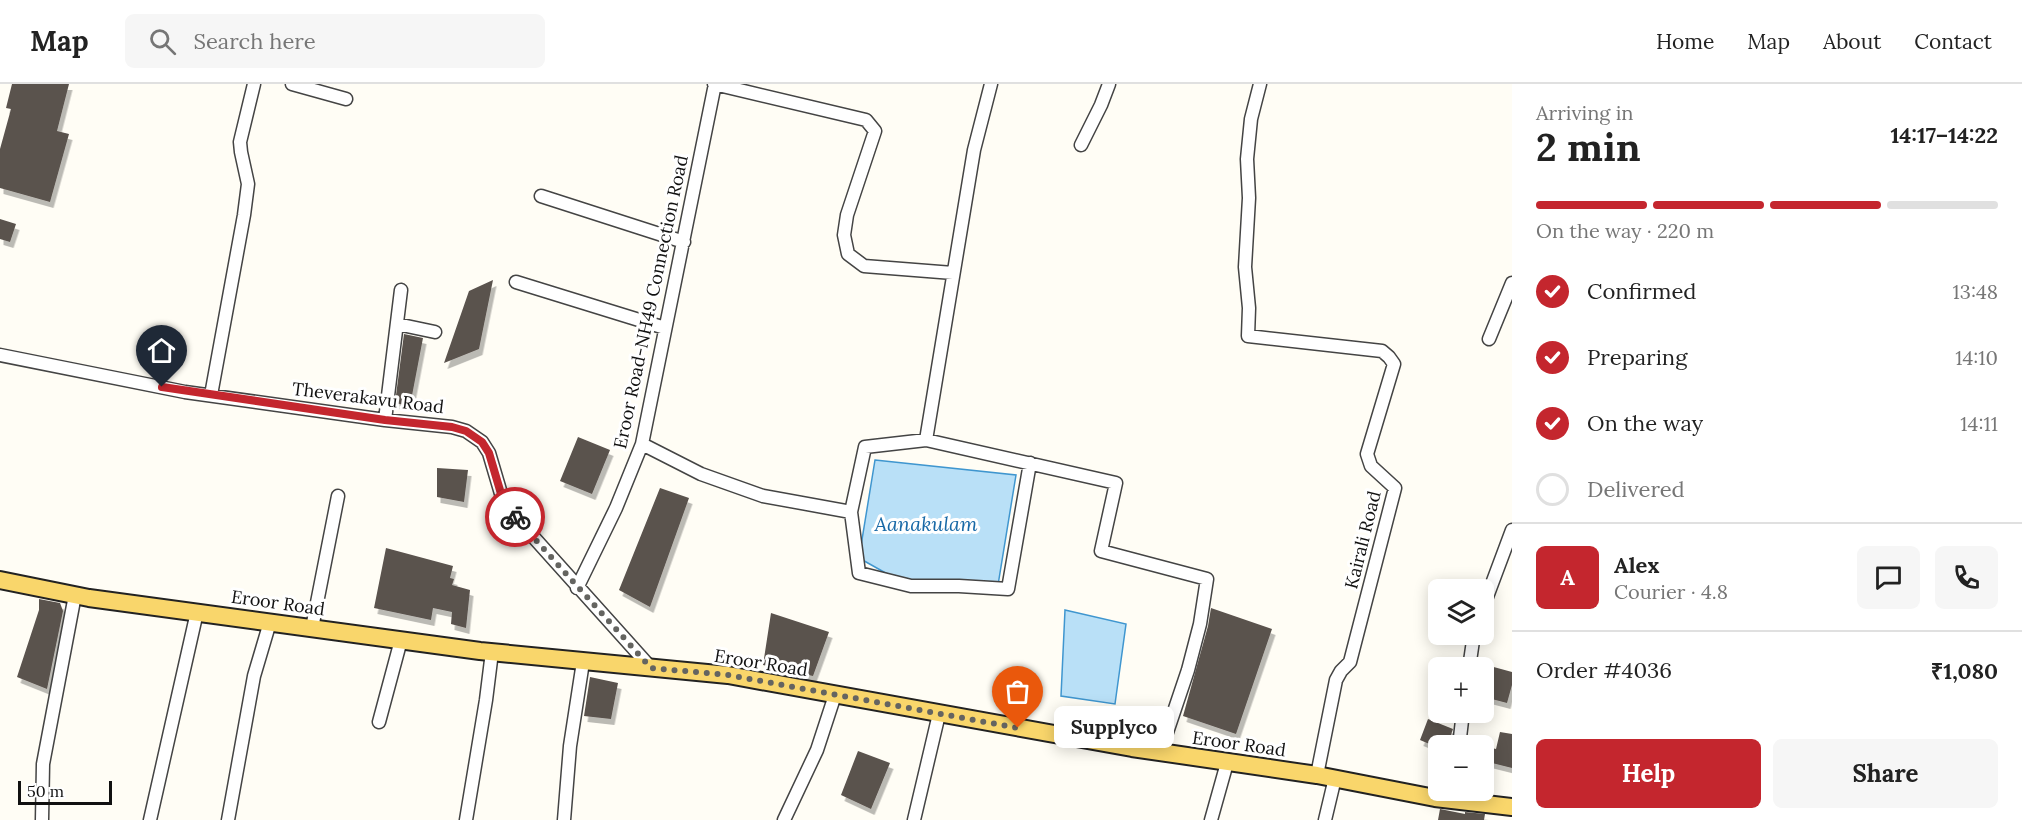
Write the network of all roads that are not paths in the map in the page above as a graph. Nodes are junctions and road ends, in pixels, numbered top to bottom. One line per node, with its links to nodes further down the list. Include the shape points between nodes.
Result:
1 (254, 84): 20 (street, via 240,142 248,184 244,215)
2 (292, 84): 7 (street)
3 (715, 84): 10 (street, Eroor Road-NH49 Connection Road); 11 (street, via 866,120 875,131 847,215 844,235 848,254 864,266)
4 (991, 84): 11 (street, via 974,150)
5 (1109, 84): 8 (street)
6 (1260, 84): 44 (street, Kairali Road, via 1247,159 1248,336 1382,351 1394,364 1367,454 1371,466 1395,488 1350,662 1336,680)
7 (346, 99)
8 (1081, 145)
9 (541, 196): 10 (street)
10 (684, 242): 16 (street, Eroor Road-NH49 Connection Road)
11 (953, 273): 22 (street)
12 (516, 282): 16 (street)
13 (1512, 283): 18 (street)
14 (401, 290): 15 (street)
15 (397, 324): 17 (street); 21 (street)
16 (665, 328): 23 (street, Eroor Road-NH49 Connection Road)
17 (435, 332)
18 (1489, 339)
19 (0, 355): 20 (street, Theverakavu Road)
20 (211, 395): 21 (street, Theverakavu Road)
21 (385, 420): 30 (street, Theverakavu Road, via 452,427 482,442 511,512)
22 (926, 440): 24 (street); 26 (street, via 865,447)
23 (642, 444): 26 (street, via 701,474 763,496); 30 (street, Eroor Road-NH49 Connection Road)
24 (1030, 463): 26 (street, via 1008,589 911,586 859,573); 42 (street, via 1116,483 1101,551 1207,579 1188,670)
25 (338, 496): 34 (street)
26 (852, 512)
27 (1512, 530): 28 (street)
28 (1494, 579)
29 (0, 580): 31 (main road, Eroor Road)
30 (577, 588): 38 (street, Theverakavu Road)
31 (75, 595): 32 (main road, Eroor Road); 49 (street, via 43,764)
32 (197, 612): 33 (main road, Eroor Road); 50 (street)
33 (270, 622): 34 (main road, Eroor Road); 51 (street, via 254,676)
34 (312, 628): 35 (main road, Eroor Road)
35 (401, 640): 36 (main road, Eroor Road); 41 (street)
36 (492, 652): 37 (main road, Eroor Road); 52 (street)
37 (583, 662): 38 (main road, Eroor Road); 53 (street)
38 (651, 668): 39 (main road, Eroor Road, via 728,675)
39 (835, 695): 40 (main road, Eroor Road); 54 (street, via 817,750)
40 (939, 714): 42 (main road, Eroor Road); 55 (street)
41 (380, 722)
42 (1161, 753): 43 (main road, Eroor Road)
43 (1227, 763): 44 (main road, Eroor Road); 56 (street)
44 (1317, 775): 45 (main road, Eroor Road)
45 (1335, 778): 46 (main road, Eroor Road); 57 (street)
46 (1428, 792)
47 (1480, 801): 48 (main road, Eroor Road)
48 (1512, 807)
49 (42, 820)
50 (150, 820)
51 (228, 820)
52 (466, 820)
53 (564, 820)
54 (784, 820)
55 (914, 820)
56 (1211, 820)
57 (1325, 820)

